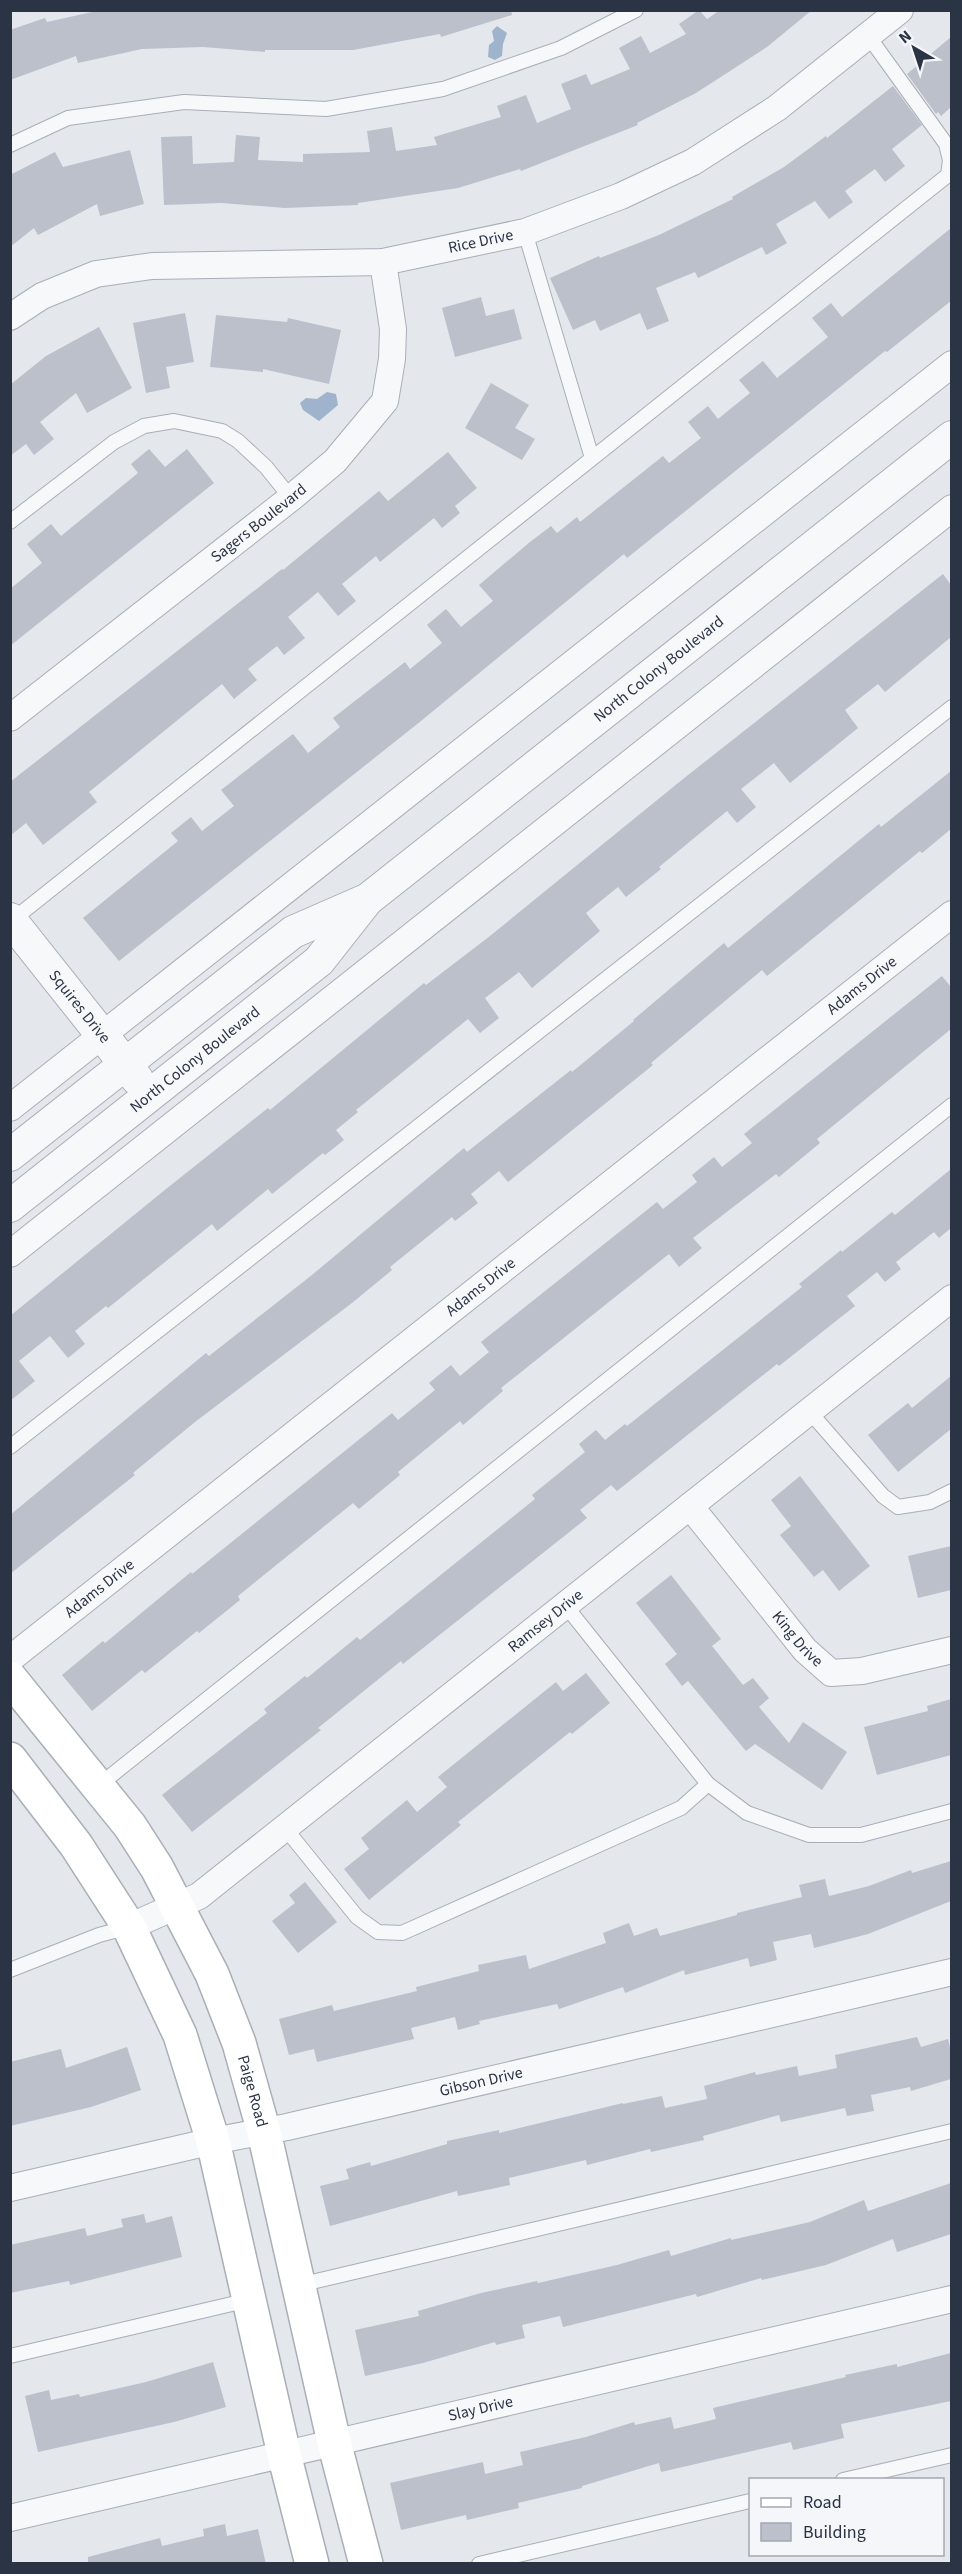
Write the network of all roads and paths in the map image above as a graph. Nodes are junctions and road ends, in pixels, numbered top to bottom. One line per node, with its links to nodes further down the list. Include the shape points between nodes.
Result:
1 (636, 10): 4 (lane, via 561,48 442,89 326,109 184,102 68,118)
2 (900, 10): 3 (street, Rice Drive)
3 (869, 37): 5 (street, Rice Drive, via 777,108 693,162 621,196); 10 (lane, via 946,144 948,175)
4 (10, 145)
5 (525, 232): 6 (street, Rice Drive); 10 (lane)
6 (383, 262): 7 (street, Rice Drive, via 152,266 96,274 42,296); 11 (street, Sagers Boulevard, via 393,329 385,401 335,460)
7 (10, 317)
8 (951, 364): 19 (street)
9 (951, 437): 16 (street, North Colony Boulevard)
10 (592, 458): 18 (lane)
11 (291, 498): 13 (lane, via 238,441 222,431 174,421 144,426 114,442); 15 (street, Sagers Boulevard)
12 (951, 508): 24 (street)
13 (10, 522)
14 (951, 707): 30 (lane)
15 (10, 718)
16 (367, 900): 20 (street, North Colony Boulevard, via 293,932); 21 (street, North Colony Boulevard, via 319,960)
17 (951, 914): 35 (street, Adams Drive)
18 (11, 921): 19 (street, Squires Drive)
19 (103, 1034): 20 (street, Squires Drive); 23 (street)
20 (125, 1063): 21 (street, Squires Drive); 25 (street, North Colony Boulevard)
21 (150, 1096): 24 (street); 26 (street, North Colony Boulevard)
22 (951, 1105): 39 (lane)
23 (10, 1107)
24 (174, 1125): 27 (street)
25 (10, 1155)
26 (10, 1206)
27 (10, 1254)
28 (951, 1298): 29 (street, Ramsey Drive)
29 (809, 1411): 31 (lane, via 883,1496 898,1507 930,1502); 32 (street, Ramsey Drive)
30 (10, 1447)
31 (951, 1491)
32 (690, 1506): 33 (street, Ramsey Drive); 34 (street, King Drive, via 805,1650 831,1672 862,1671)
33 (565, 1605): 38 (lane); 41 (street, Ramsey Drive)
34 (951, 1650)
35 (10, 1659)
36 (10, 1678): 39 (main road, Paige Road)
37 (10, 1759): 43 (main road, via 76,1845)
38 (708, 1784): 40 (lane, via 747,1813 809,1835 861,1835); 41 (lane, via 681,1808 402,1933 378,1932 357,1917)
39 (98, 1786): 42 (main road, Paige Road, via 130,1826)
40 (951, 1811)
41 (285, 1828): 42 (street, Ramsey Drive, via 199,1896)
42 (177, 1907): 43 (street, Ramsey Drive); 47 (main road, Paige Road, via 212,1974 239,2043)
43 (129, 1927): 44 (lane); 48 (main road, via 180,2035)
44 (10, 1970)
45 (951, 1972): 47 (street, Gibson Drive)
46 (951, 2131): 50 (lane)
47 (264, 2132): 48 (street, Gibson Drive); 50 (main road, Paige Road)
48 (213, 2141): 49 (street, Gibson Drive); 52 (main road)
49 (10, 2188)
50 (299, 2285): 54 (main road, Paige Road)
51 (951, 2299): 54 (street, Slay Drive)
52 (249, 2300): 53 (lane); 55 (main road)
53 (10, 2356)
54 (334, 2442): 55 (street, Slay Drive); 61 (main road, Paige Road)
55 (284, 2454): 59 (street, Slay Drive); 60 (main road)
56 (951, 2455): 57 (lane)
57 (852, 2478)
58 (749, 2501): 62 (lane)
59 (10, 2518)
60 (312, 2564)
61 (366, 2564)
62 (479, 2564)

